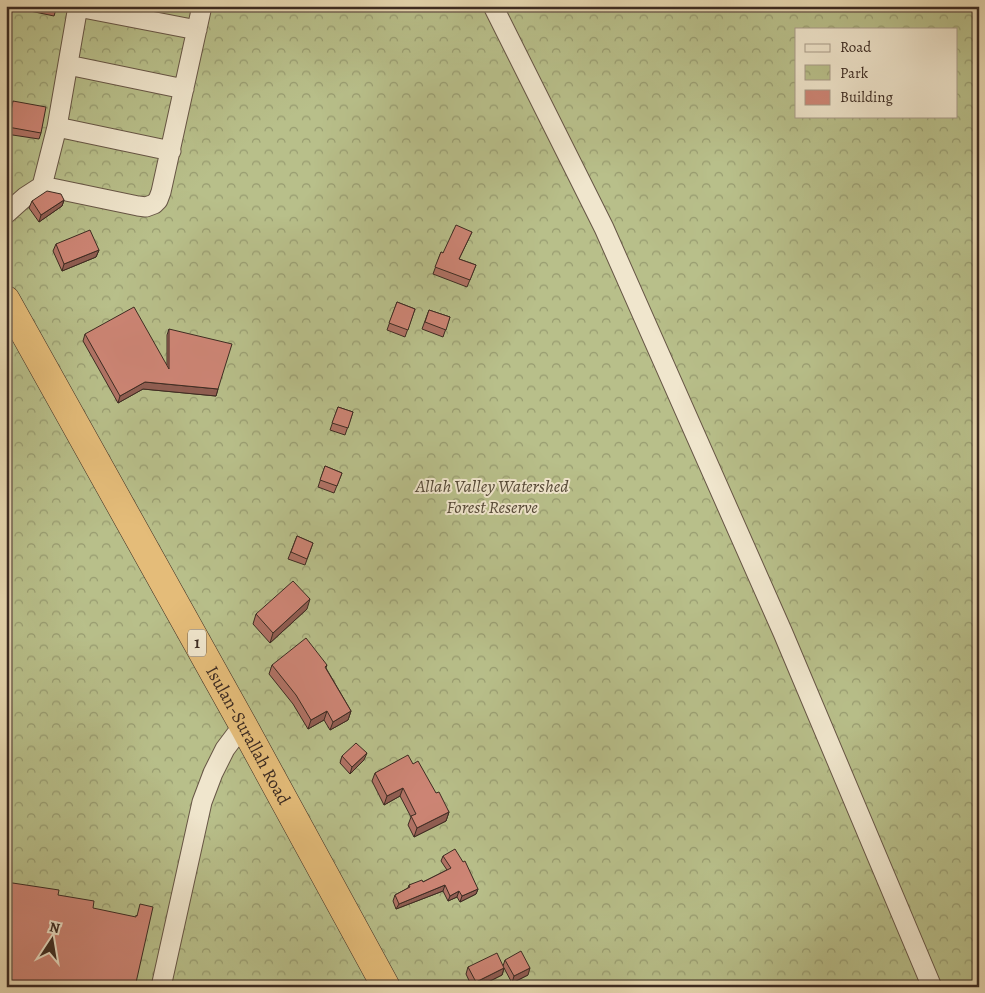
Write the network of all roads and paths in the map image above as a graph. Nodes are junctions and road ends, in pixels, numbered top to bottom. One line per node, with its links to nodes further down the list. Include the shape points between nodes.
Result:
1 (202, 6): 4 (street)
2 (494, 6): 15 (street, via 604,228 779,624)
3 (78, 7): 4 (street); 5 (street)
4 (197, 30): 6 (street)
5 (68, 65): 6 (street); 7 (street)
6 (184, 89): 8 (street)
7 (57, 126): 8 (street); 9 (street)
8 (171, 151): 9 (street, via 158,200 146,207)
9 (42, 186): 10 (street)
10 (6, 214)
11 (6, 300): 12 (highway, Isulan-Surallah Road / 1)
12 (243, 725): 13 (street, via 225,749 202,802); 14 (highway, Isulan-Surallah Road / 1)
13 (161, 987)
14 (386, 987)
15 (932, 987)

